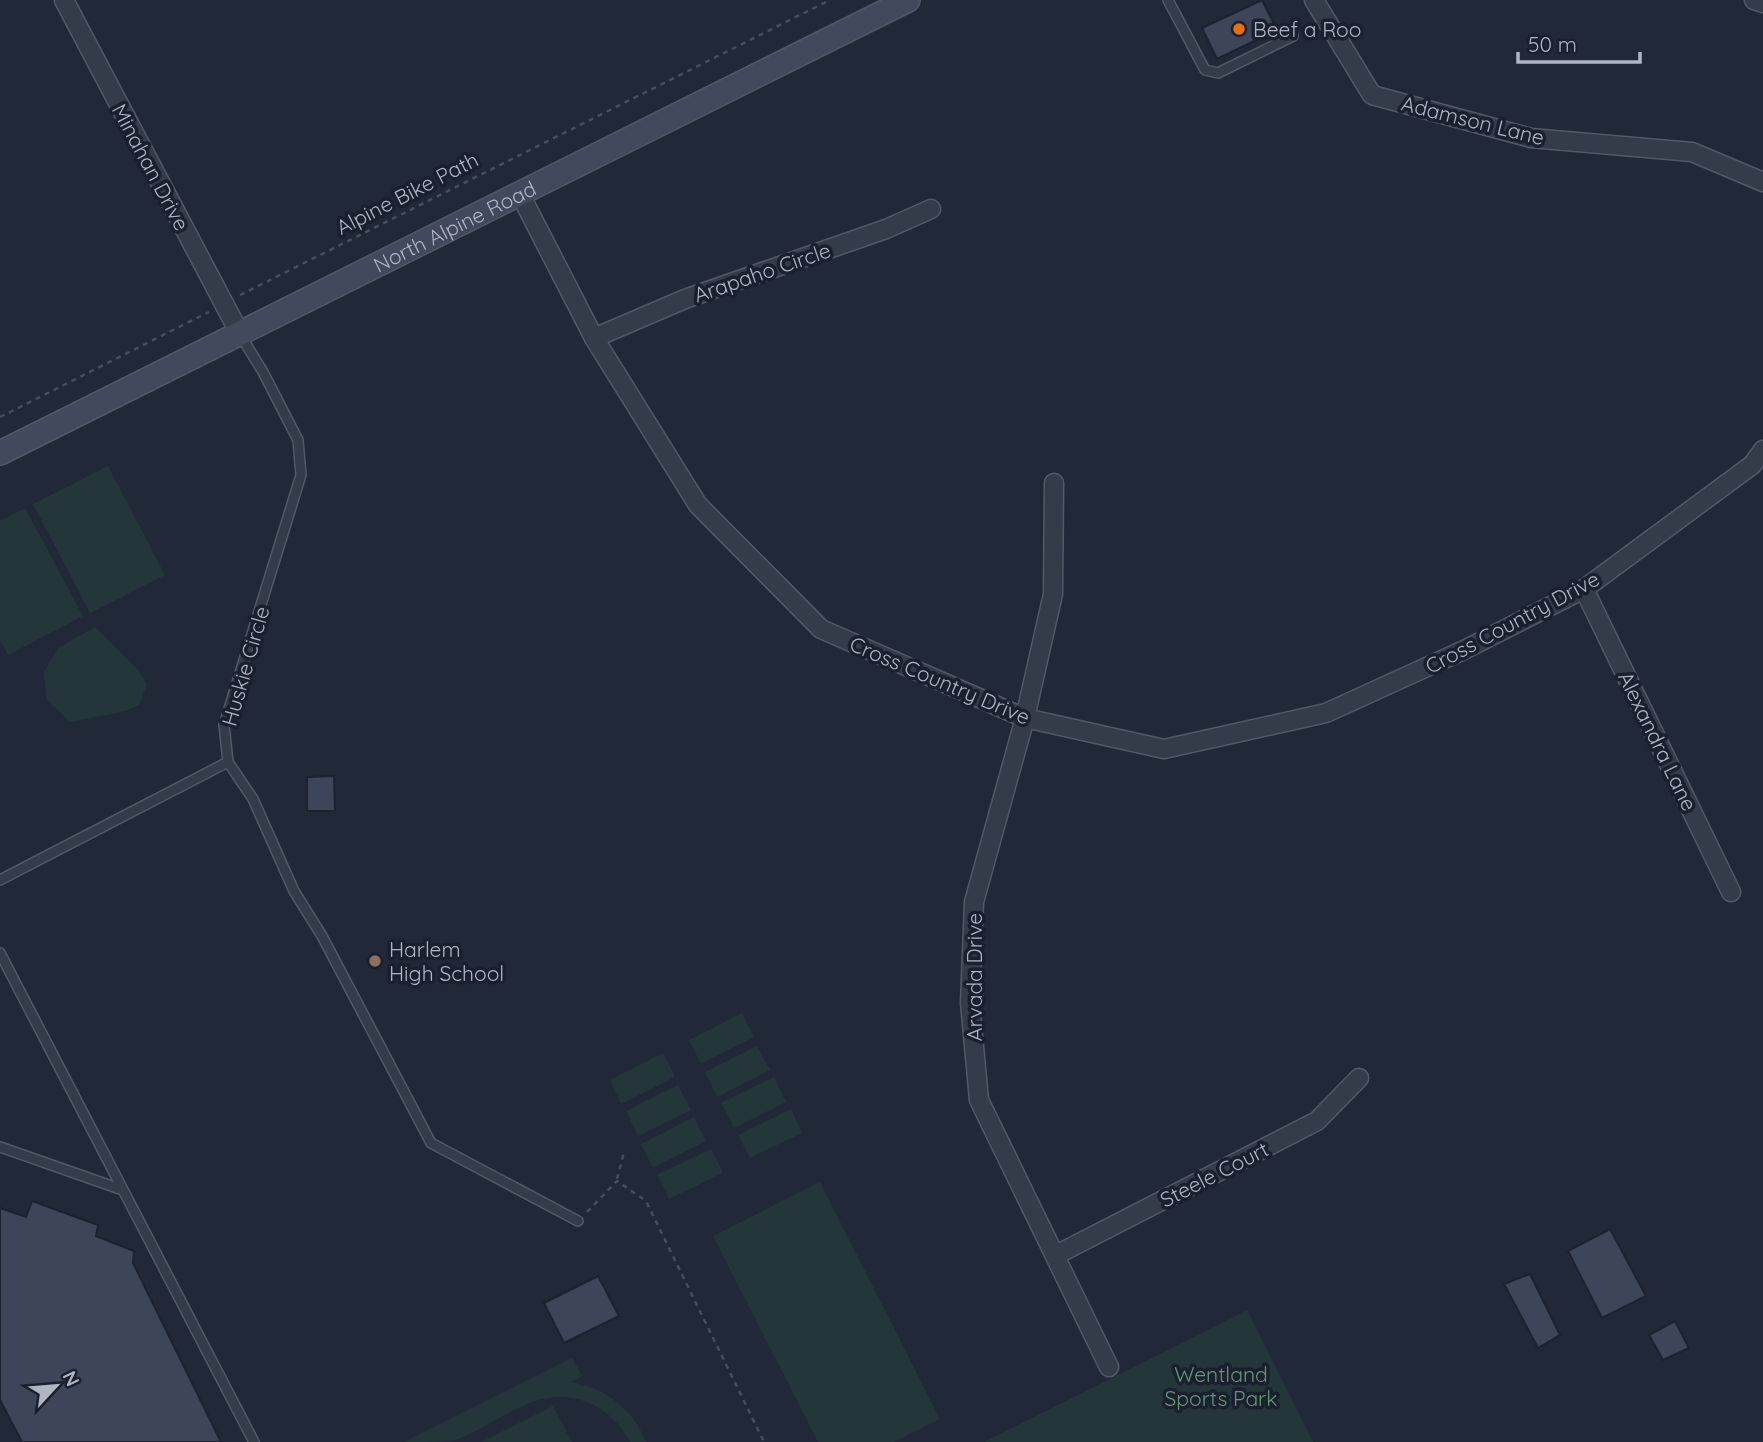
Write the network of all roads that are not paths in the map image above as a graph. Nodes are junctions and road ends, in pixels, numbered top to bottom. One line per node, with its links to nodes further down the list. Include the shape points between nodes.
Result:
1 (64, 0): 11 (street, Minahan Drive)
2 (908, 0): 9 (main road, North Alpine Road)
3 (1168, 0): 7 (lane, via 1205,70 1219,73)
4 (1314, 0): 8 (street, Adamson Lane, via 1372,95 1531,138 1692,152)
5 (1754, 0): 6 (street)
6 (1763, 3)
7 (1293, 36)
8 (1763, 182)
9 (520, 194): 11 (main road, North Alpine Road); 12 (street, Cross Country Drive)
10 (931, 209): 12 (street, Arapaho Circle, via 685,299)
11 (240, 334): 14 (main road, North Alpine Road); 18 (lane, Huskie Circle, via 298,440 301,475 224,725)
12 (594, 338): 17 (street, Cross Country Drive, via 698,505 821,629)
13 (1763, 450): 16 (street, Cross Country Drive, via 1752,465)
14 (0, 453)
15 (1054, 483): 17 (street, Arvada Drive, via 1053,594)
16 (1584, 589): 17 (street, Cross Country Drive, via 1326,713 1164,749); 20 (street, Alexandra Lane)
17 (1024, 718): 26 (street, Arvada Drive, via 974,902 970,1003 979,1100)
18 (228, 762): 19 (lane); 25 (lane, via 253,799 294,891 431,1143)
19 (0, 880)
20 (1731, 892)
21 (0, 953): 24 (lane)
22 (1359, 1078): 26 (street, Steele Court, via 1317,1121)
23 (0, 1147): 24 (lane)
24 (120, 1189): 28 (lane)
25 (578, 1221)
26 (1056, 1255): 27 (street, Arvada Drive)
27 (1109, 1367)
28 (254, 1442)

